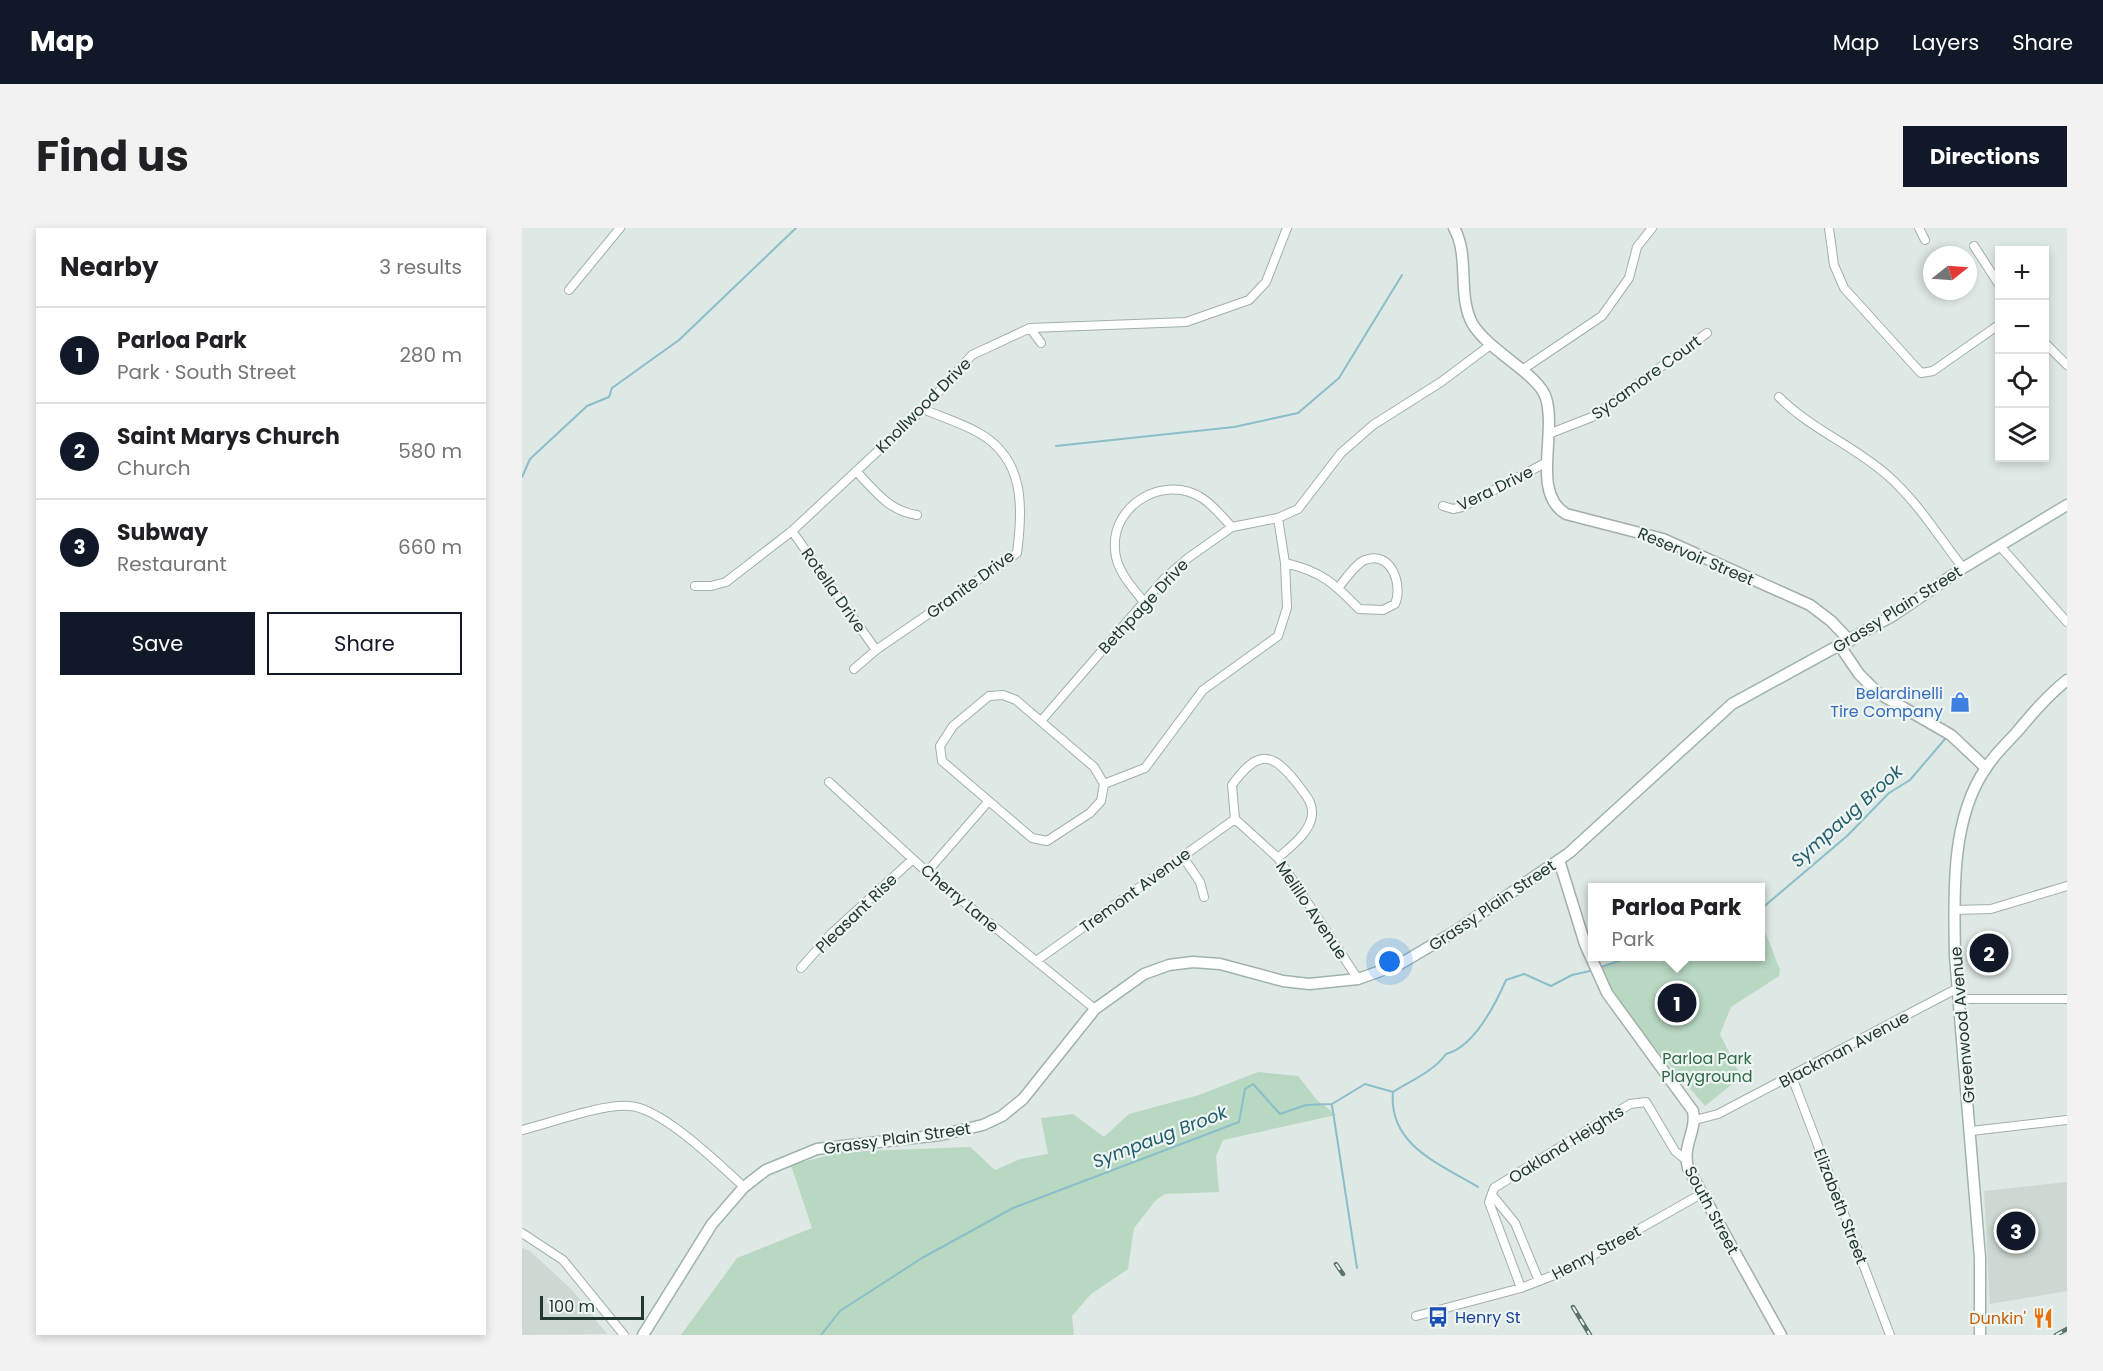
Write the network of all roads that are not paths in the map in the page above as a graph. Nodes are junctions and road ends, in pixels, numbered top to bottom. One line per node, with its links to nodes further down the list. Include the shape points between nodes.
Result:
1 (620, 228): 10 (street)
2 (1287, 228): 11 (street, Knollwood Drive, via 1266,282 1249,300 1186,322)
3 (1454, 228): 15 (main road, Reservoir Street, via 1466,306)
4 (1652, 228): 18 (street, via 1637,247 1629,278 1602,316)
5 (1829, 228): 12 (street, via 1834,266 1844,288 1921,373 1934,371)
6 (1918, 228): 7 (street)
7 (1925, 240)
8 (1977, 251): 9 (street)
9 (1995, 278)
10 (569, 290)
11 (1030, 328): 14 (street); 20 (street, Knollwood Drive, via 972,355)
12 (1995, 328)
13 (1707, 333): 21 (street, Sycamore Court, via 1592,417)
14 (1041, 343)
15 (1489, 346): 18 (main road, Reservoir Street); 27 (street, Bethpage Drive, via 1373,425 1341,453 1298,509)
16 (2049, 347): 17 (street)
17 (2067, 365)
18 (1522, 370): 21 (main road, Reservoir Street, via 1545,395)
19 (1779, 397): 32 (street, via 1800,418 1888,476)
20 (922, 410): 23 (street, Knollwood Drive); 38 (street, Granite Drive, via 980,434 1007,457 1020,489 1017,554)
21 (1551, 433): 22 (main road, Reservoir Street)
22 (1547, 462): 25 (street, Vera Drive, via 1462,507); 37 (main road, Reservoir Street, via 1547,491 1551,501 1566,514 1663,539 1810,605 1831,621)
23 (856, 471): 26 (street, via 888,505 904,514); 29 (street, Knollwood Drive)
24 (2067, 505): 30 (main road, Grassy Plain Street)
25 (1443, 506)
26 (917, 515)
27 (1278, 518): 28 (street, Bethpage Drive); 31 (street)
28 (1232, 527): 35 (street, Bethpage Drive, via 1188,558); 35 (street, via 1202,497 1175,489 1155,491 1137,500 1119,523 1114,550 1121,570)
29 (792, 531): 33 (street, Knollwood Drive, via 726,582); 38 (street, Rotella Drive)
30 (2000, 546): 32 (main road, Grassy Plain Street); 36 (street)
31 (1285, 563): 34 (street, via 1307,568); 44 (street, via 1287,608 1278,636 1203,690 1145,768)
32 (1963, 568): 37 (main road, Grassy Plain Street)
33 (695, 586)
34 (1338, 588): 34 (street, via 1359,609 1370,611 1395,604 1400,594 1399,581 1389,566 1371,559 1363,561)
35 (1144, 602): 41 (street, Bethpage Drive)
36 (2067, 622)
37 (1845, 643): 42 (main road, Reservoir Street, via 1859,674 1878,693 1951,735); 50 (main road, Grassy Plain Street, via 1732,704)
38 (876, 650): 39 (street, Granite Drive)
39 (854, 669)
40 (2067, 680): 42 (main road, Greenwood Avenue, via 2034,711)
41 (1041, 721): 44 (street, via 1094,767); 45 (street, via 1016,700 1003,695 989,696 953,726 940,746 942,761)
42 (1986, 768): 54 (main road, Greenwood Avenue, via 1963,826)
43 (829, 782): 49 (street, Cherry Lane)
44 (1104, 784): 45 (street, via 1101,801 1090,813 1047,841 1032,838)
45 (987, 802): 51 (street)
46 (1235, 819): 47 (street, Tremont Avenue); 48 (street, Melillo Avenue); 48 (street, via 1232,784 1244,768 1254,761 1282,764 1311,803 1312,817 1301,837)
47 (1182, 857): 53 (street, via 1200,882); 56 (street, Tremont Avenue)
48 (1278, 858): 59 (street, Melillo Avenue)
49 (913, 859): 51 (street, Cherry Lane); 58 (street, Pleasant Rise, via 831,934)
50 (1558, 860): 55 (main road); 59 (main road, Grassy Plain Street, via 1426,950)
51 (927, 872): 56 (street, Cherry Lane)
52 (2067, 886): 54 (street, via 1991,909)
53 (1204, 897)
54 (1954, 910): 60 (main road, Greenwood Avenue)
55 (1588, 951)
56 (1036, 961): 62 (street, Cherry Lane)
57 (1593, 961): 64 (main road, via 1607,993 1683,1093)
58 (801, 968)
59 (1358, 979): 62 (main road, Grassy Plain Street, via 1309,984 1220,964 1193,962 1144,974)
60 (1958, 993): 61 (street); 63 (street, Blackman Avenue); 67 (main road, Greenwood Avenue)
61 (2067, 999)
62 (1095, 1009): 69 (main road, Grassy Plain Street, via 1023,1099 1002,1116 949,1134 817,1149 766,1170)
63 (1792, 1077): 64 (street, Blackman Avenue, via 1718,1114); 79 (street, Elizabeth Street)
64 (1695, 1120): 68 (main road, South Street)
65 (2067, 1120): 67 (street)
66 (522, 1130): 69 (street, via 614,1106 636,1106 690,1139)
67 (1971, 1131): 80 (main road, Greenwood Avenue, via 1980,1258)
68 (1686, 1160): 70 (main road, South Street); 71 (street, Oakland Heights, via 1675,1151 1647,1102 1630,1104 1494,1188)
69 (744, 1187): 77 (main road, Grassy Plain Street, via 712,1224)
70 (1701, 1194): 73 (street, Henry Street, via 1567,1270); 78 (main road, South Street)
71 (1492, 1195): 73 (street, Oakland Heights, via 1515,1223); 74 (street, Oakland Heights, via 1489,1202)
72 (522, 1233): 76 (street, via 563,1260)
73 (1539, 1281): 74 (street, Henry Street)
74 (1521, 1288): 75 (street, Henry Street)
75 (1416, 1316)
76 (624, 1335)
77 (643, 1335)
78 (1781, 1335)
79 (1890, 1335)
80 (1980, 1335)

